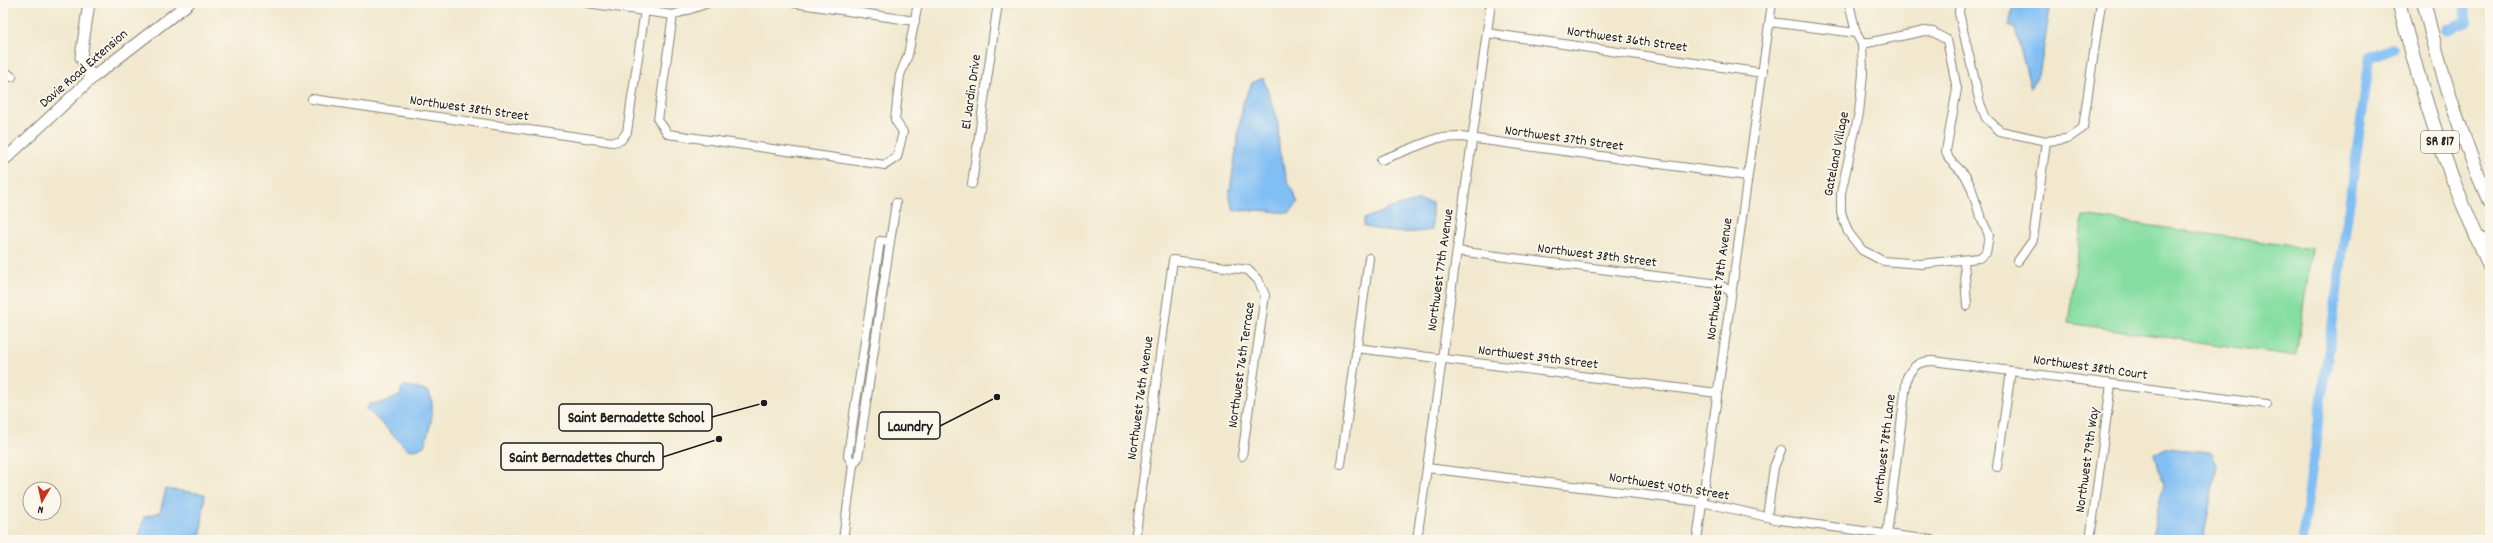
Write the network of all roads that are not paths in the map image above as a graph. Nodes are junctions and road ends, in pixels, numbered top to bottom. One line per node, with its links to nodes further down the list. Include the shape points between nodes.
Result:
1 (89, 3): 25 (main road, via 81,57)
2 (189, 3): 25 (main road, Davie Road Extension)
3 (586, 3): 15 (street)
4 (708, 3): 16 (street)
5 (799, 3): 17 (street)
6 (918, 3): 17 (street)
7 (998, 3): 32 (street, El Jardin Drive)
8 (1491, 3): 19 (street, Northwest 77th Avenue)
9 (1772, 3): 18 (street, Northwest 78th Avenue)
10 (1849, 3): 20 (street, Gateland Village)
11 (1960, 3): 28 (street, via 1959,13 1980,103 1986,118 2000,131)
12 (2101, 3): 28 (street, via 2084,128 2067,139)
13 (2399, 3): 35 (main road, SR 817, via 2431,118)
14 (2424, 3): 34 (main road, SR 817, via 2453,104)
15 (645, 7): 16 (street); 26 (street, Northwest 38th Street, via 628,132 621,140 613,142)
16 (673, 15): 17 (street, via 658,120 668,134 885,165 897,157 903,132 895,120 900,75 908,55)
17 (915, 21)
18 (1770, 22): 20 (street); 23 (street, Northwest 78th Avenue)
19 (1487, 33): 23 (street, Northwest 36th Street); 27 (street, Northwest 77th Avenue)
20 (1856, 34): 21 (street, Gateland Village)
21 (1862, 44): 39 (street, Gateland Village, via 1863,74 1859,113 1841,193 1841,212 1848,232 1862,250 1883,261 1920,264); 39 (street, Gateland Village, via 1925,31 1933,32 1947,40 1957,89 1946,151 1949,159 1965,175 1971,186 1977,209 1989,235 1986,253 1979,258)
22 (3, 70): 24 (street)
23 (1763, 73): 31 (street, Northwest 78th Avenue)
24 (12, 77)
25 (92, 78): 30 (main road, Davie Road Extension)
26 (312, 99)
27 (1473, 140): 29 (street, Northwest 37th Street, via 1461,137 1438,138); 31 (street, Northwest 37th Street); 37 (street, Northwest 77th Avenue)
28 (2046, 141): 40 (street, via 2033,240)
29 (1382, 160)
30 (3, 162)
31 (1747, 176): 43 (street, Northwest 78th Avenue)
32 (972, 184)
33 (896, 203): 60 (street, via 890,242 880,241 873,284 848,456 853,465)
34 (2490, 203)
35 (2476, 233): 36 (street); 41 (main road, SR 817)
36 (2490, 242)
37 (1457, 251): 43 (street, Northwest 38th Street, via 1719,284); 46 (street, Northwest 77th Avenue)
38 (1369, 258): 45 (street)
39 (1964, 261): 44 (street)
40 (2018, 261)
41 (2490, 268)
42 (1258, 280): 53 (street, Northwest 76th Terrace, via 1265,295); 61 (street, Northwest 76th Avenue, via 1248,270 1173,260)
43 (1731, 292): 50 (street, Northwest 78th Avenue)
44 (1967, 306)
45 (1356, 348): 46 (street, Northwest 39th Street); 54 (street)
46 (1441, 360): 50 (street, Northwest 39th Street); 56 (street, Northwest 77th Avenue)
47 (1912, 368): 48 (street, Northwest 38th Court, via 1920,361 1933,361); 59 (street, Northwest 78th Lane, via 1907,377)
48 (2010, 371): 49 (street, Northwest 38th Court); 55 (street)
49 (2111, 384): 51 (street, Northwest 38th Court); 65 (street, Northwest 79th Way)
50 (1717, 393): 57 (street, Northwest 78th Avenue)
51 (2267, 404)
52 (1781, 450): 58 (street, via 1774,467)
53 (1242, 456)
54 (1341, 464)
55 (1997, 467)
56 (1427, 468): 57 (street, Northwest 40th Street); 62 (street, Northwest 77th Avenue)
57 (1702, 502): 58 (street, Northwest 40th Street); 63 (street, Northwest 78th Avenue)
58 (1767, 517): 59 (street, Northwest 40th Street)
59 (1887, 535): 64 (street, Northwest 40th Street)
60 (843, 540)
61 (1134, 540)
62 (1417, 540)
63 (1697, 540)
64 (1931, 540)
65 (2090, 540)

